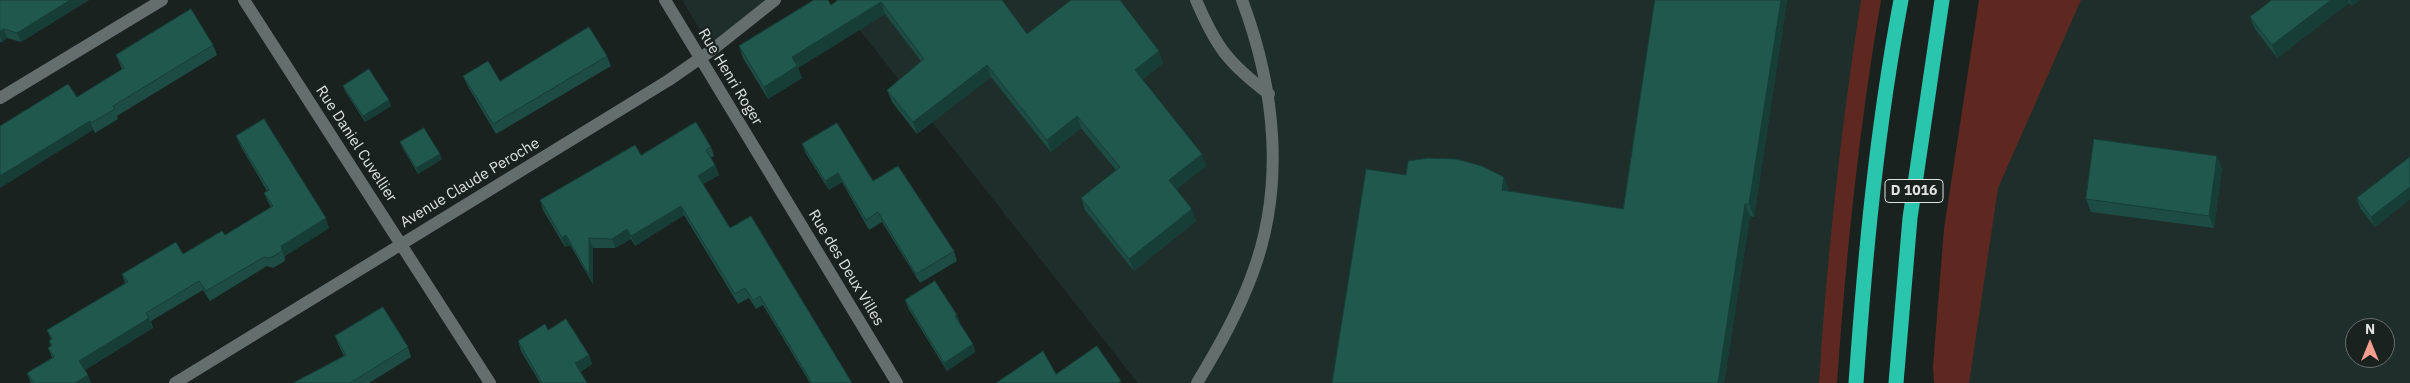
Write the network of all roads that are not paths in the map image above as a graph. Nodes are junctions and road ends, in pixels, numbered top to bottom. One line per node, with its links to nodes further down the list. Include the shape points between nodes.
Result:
1 (162, 0): 11 (street)
2 (244, 0): 13 (street, Rue Daniel Cuvellier)
3 (664, 0): 9 (street, Rue Henri Roger)
4 (775, 0): 9 (street, Avenue Claude Peroche)
5 (1196, 0): 10 (street, via 1208,29 1227,59)
6 (1242, 0): 10 (street)
7 (1901, 0): 18 (highway, D 1016, via 1867,240)
8 (1942, 0): 19 (highway, D 1016, via 1910,218)
9 (700, 59): 12 (street, Rue Henri Roger); 13 (street, Avenue Claude Peroche)
10 (1269, 94): 17 (street, via 1272,159 1268,214 1253,273 1233,321)
11 (0, 98)
12 (768, 171): 16 (street, Rue des Deux Villes)
13 (401, 244): 14 (street, Avenue Claude Peroche); 15 (street, Rue Daniel Cuvellier)
14 (174, 383)
15 (490, 383)
16 (897, 383)
17 (1197, 383)
18 (1856, 383)
19 (1896, 383)

